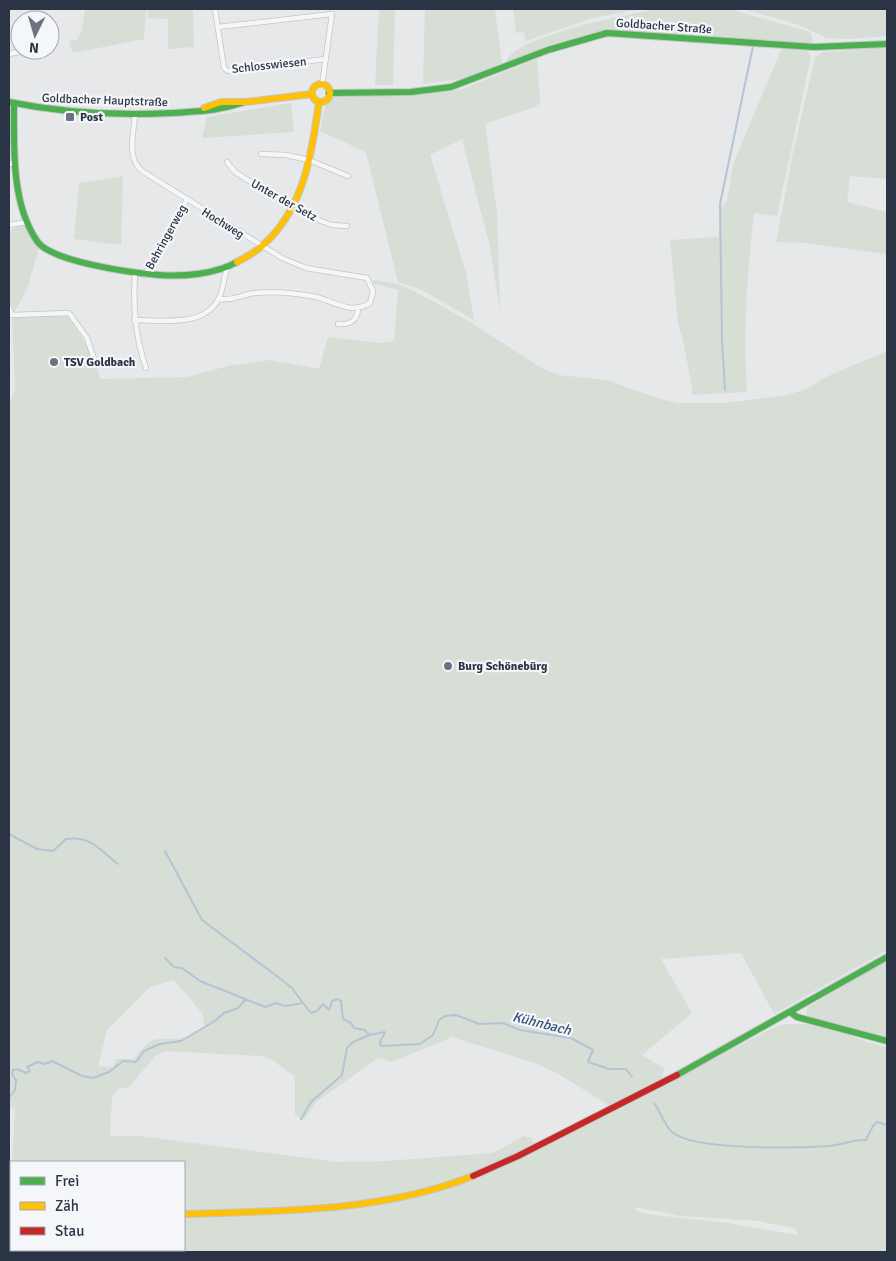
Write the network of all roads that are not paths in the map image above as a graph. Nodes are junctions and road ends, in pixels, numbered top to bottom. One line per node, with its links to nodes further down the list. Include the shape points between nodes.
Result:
1 (215, 9): 2 (street, Schlosswiesen)
2 (218, 28): 4 (street, Schlosswiesen, via 224,68 228,71); 4 (street, via 332,14)
3 (887, 44): 6 (street, Goldbacher Straße, via 814,47 607,33 548,50 451,87 411,92)
4 (326, 59): 5 (street)
5 (322, 85): 6 (street, via 328,88); 7 (street, via 315,87)
6 (329, 93): 9 (street, via 326,100)
7 (312, 94): 9 (street); 10 (street, Goldbacher Hauptstraße, via 245,102 223,110)
8 (11, 102): 10 (street, Goldbacher Hauptstraße, via 52,111); 14 (street)
9 (319, 102): 12 (street)
10 (135, 114): 16 (street, Hochweg, via 132,154 136,166)
11 (261, 154): 12 (street)
12 (309, 160): 15 (street); 17 (street)
13 (227, 162): 17 (street, Unter der Setz, via 234,172)
14 (12, 164): 18 (street)
15 (348, 176)
16 (186, 199): 21 (street, Hochweg); 24 (street, Behringerweg)
17 (296, 206): 20 (street, Unter der Setz, via 332,225); 21 (street)
18 (27, 222): 19 (street); 23 (street, via 46,250 61,257)
19 (9, 225)
20 (347, 226)
21 (261, 246): 22 (street); 27 (street, Hochweg, via 306,268 368,278 374,291 373,298)
22 (227, 268): 24 (street, via 182,276); 25 (street)
23 (135, 273): 24 (street); 28 (street, Behringerweg)
24 (145, 275)
25 (219, 299): 27 (street, via 230,301 254,293 280,293 312,296 338,306); 28 (street, via 206,313 196,318)
26 (9, 308): 30 (street, via 12,315 69,312 87,338)
27 (358, 308): 29 (street, via 352,322)
28 (134, 320): 31 (street, Behringerweg)
29 (338, 324)
30 (96, 366)
31 (146, 368)
32 (887, 957): 33 (street)
33 (790, 1012): 34 (street, via 806,1020); 35 (street, via 599,1116 516,1157 453,1183 425,1192 349,1206)
34 (887, 1041)
35 (185, 1214)

